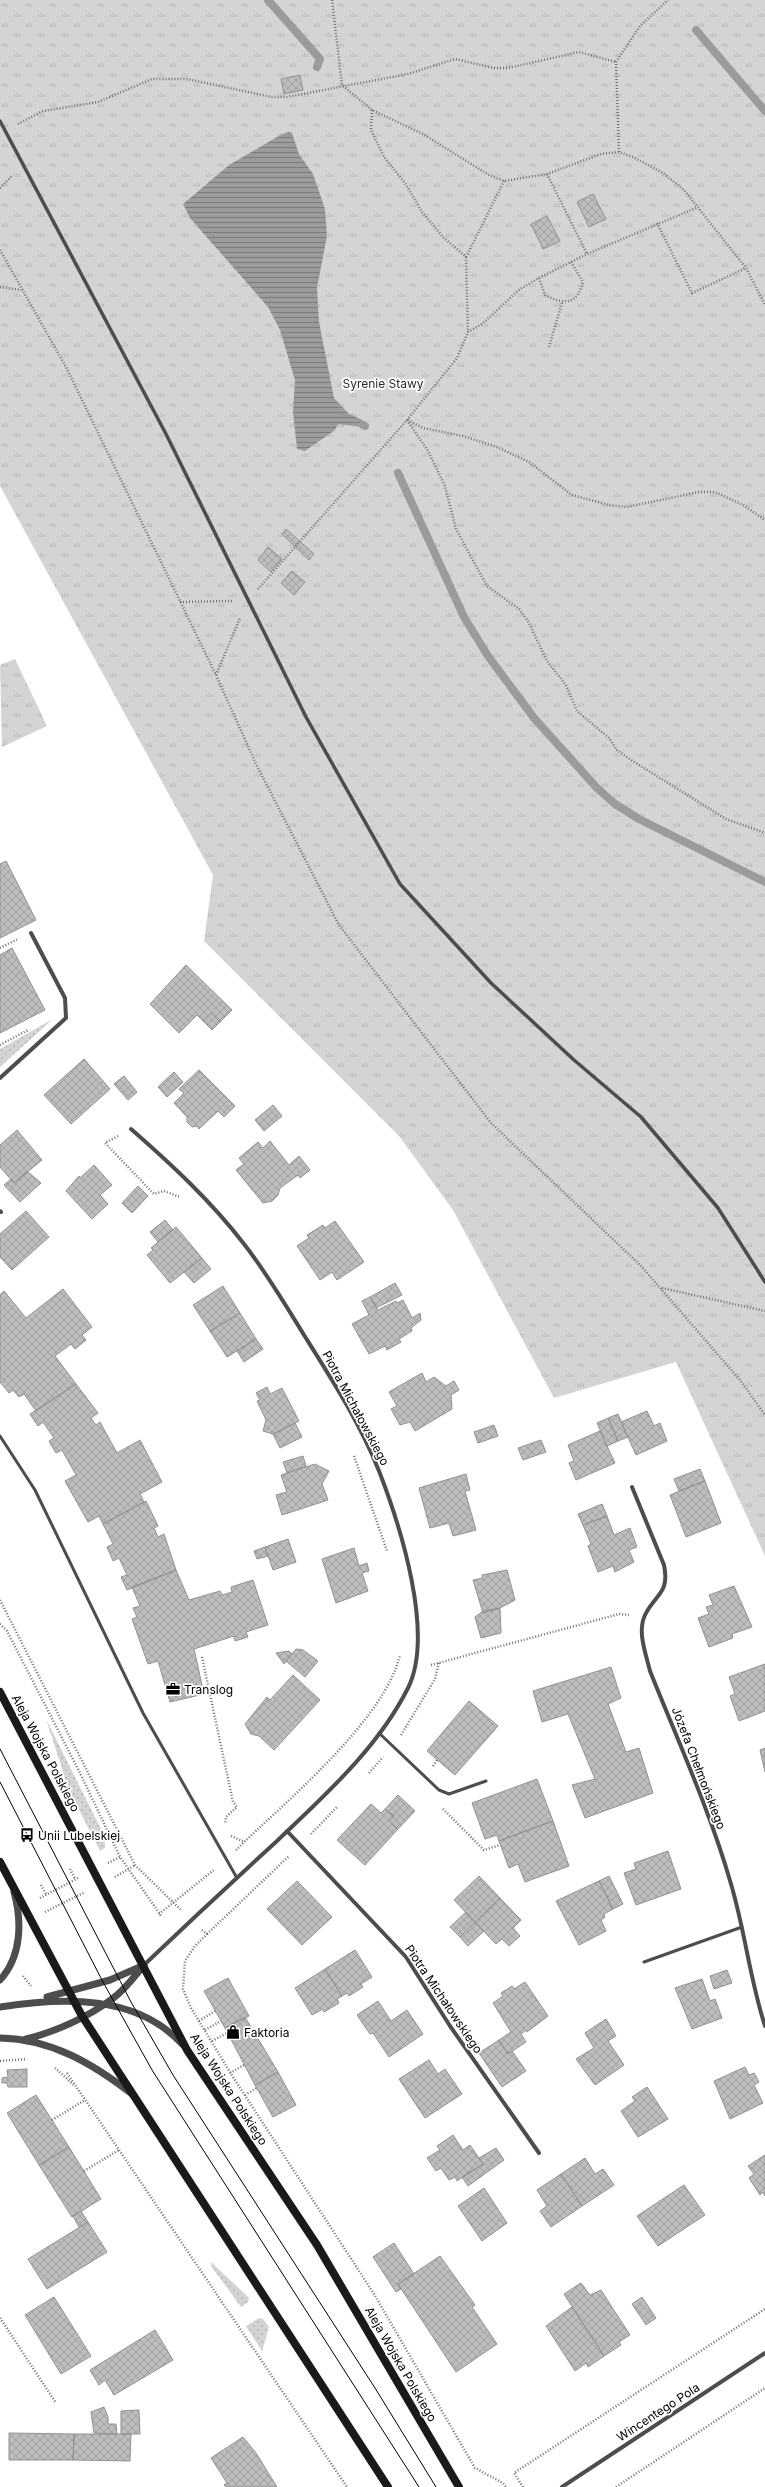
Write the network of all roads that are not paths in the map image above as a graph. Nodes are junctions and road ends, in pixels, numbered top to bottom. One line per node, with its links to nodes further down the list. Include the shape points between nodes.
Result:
1 (0, 121): 5 (street, via 166,434 306,717 400,884 490,983 641,1117 718,1208)
2 (30, 933): 3 (street, via 65,998 66,1018)
3 (0, 1078)
4 (131, 1129): 9 (street, Piotra Michałowskiego, via 168,1161 244,1243 275,1287 357,1425 379,1470 412,1581 418,1638 415,1669 409,1686)
5 (765, 1282)
6 (0, 1436): 13 (lane, via 35,1490 143,1713)
7 (632, 1487): 15 (street, Józefa Chełmońskiego, via 664,1565 666,1578 664,1589 645,1615 642,1628 650,1671 722,1856)
8 (0, 1692): 17 (main road, Aleja Wojska Polskiego)
9 (379, 1733): 10 (lane, via 439,1790 449,1794); 11 (street, Piotra Michałowskiego, via 335,1785)
10 (486, 1781)
11 (287, 1831): 13 (street, Piotra Michałowskiego); 30 (street, Piotra Michałowskiego, via 406,1957 450,2026)
12 (0, 1862): 14 (main road)
13 (237, 1878): 17 (street, Piotra Michałowskiego)
14 (12, 1886): 18 (street, via 18,1909 18,1937 14,1958); 19 (main road)
15 (742, 1927): 16 (lane); 25 (street, Józefa Chełmońskiego, via 753,1990)
16 (644, 1962)
17 (144, 1965): 19 (street, via 114,1978); 22 (street, via 127,1986); 28 (main road, Aleja Wojska Polskiego)
18 (0, 1980)
19 (69, 1992): 20 (main road); 21 (street)
20 (74, 2001): 21 (street); 22 (street, Aleja Wojska Polskiego); 24 (main road)
21 (24, 2003): 23 (street)
22 (104, 2004): 24 (street); 28 (street, Aleja Wojska Polskiego, via 131,2010 146,2017 172,2034)
23 (0, 2007)
24 (82, 2016): 27 (street); 29 (main road)
25 (765, 2026)
26 (0, 2038): 27 (street)
27 (25, 2039): 29 (street, via 49,2045 76,2057 114,2080)
28 (187, 2050): 33 (main road, Aleja Wojska Polskiego, via 320,2251)
29 (134, 2096): 32 (main road)
30 (539, 2153)
31 (765, 2354): 34 (street, Wincentego Pola)
32 (388, 2487)
33 (459, 2487)
34 (562, 2487)

